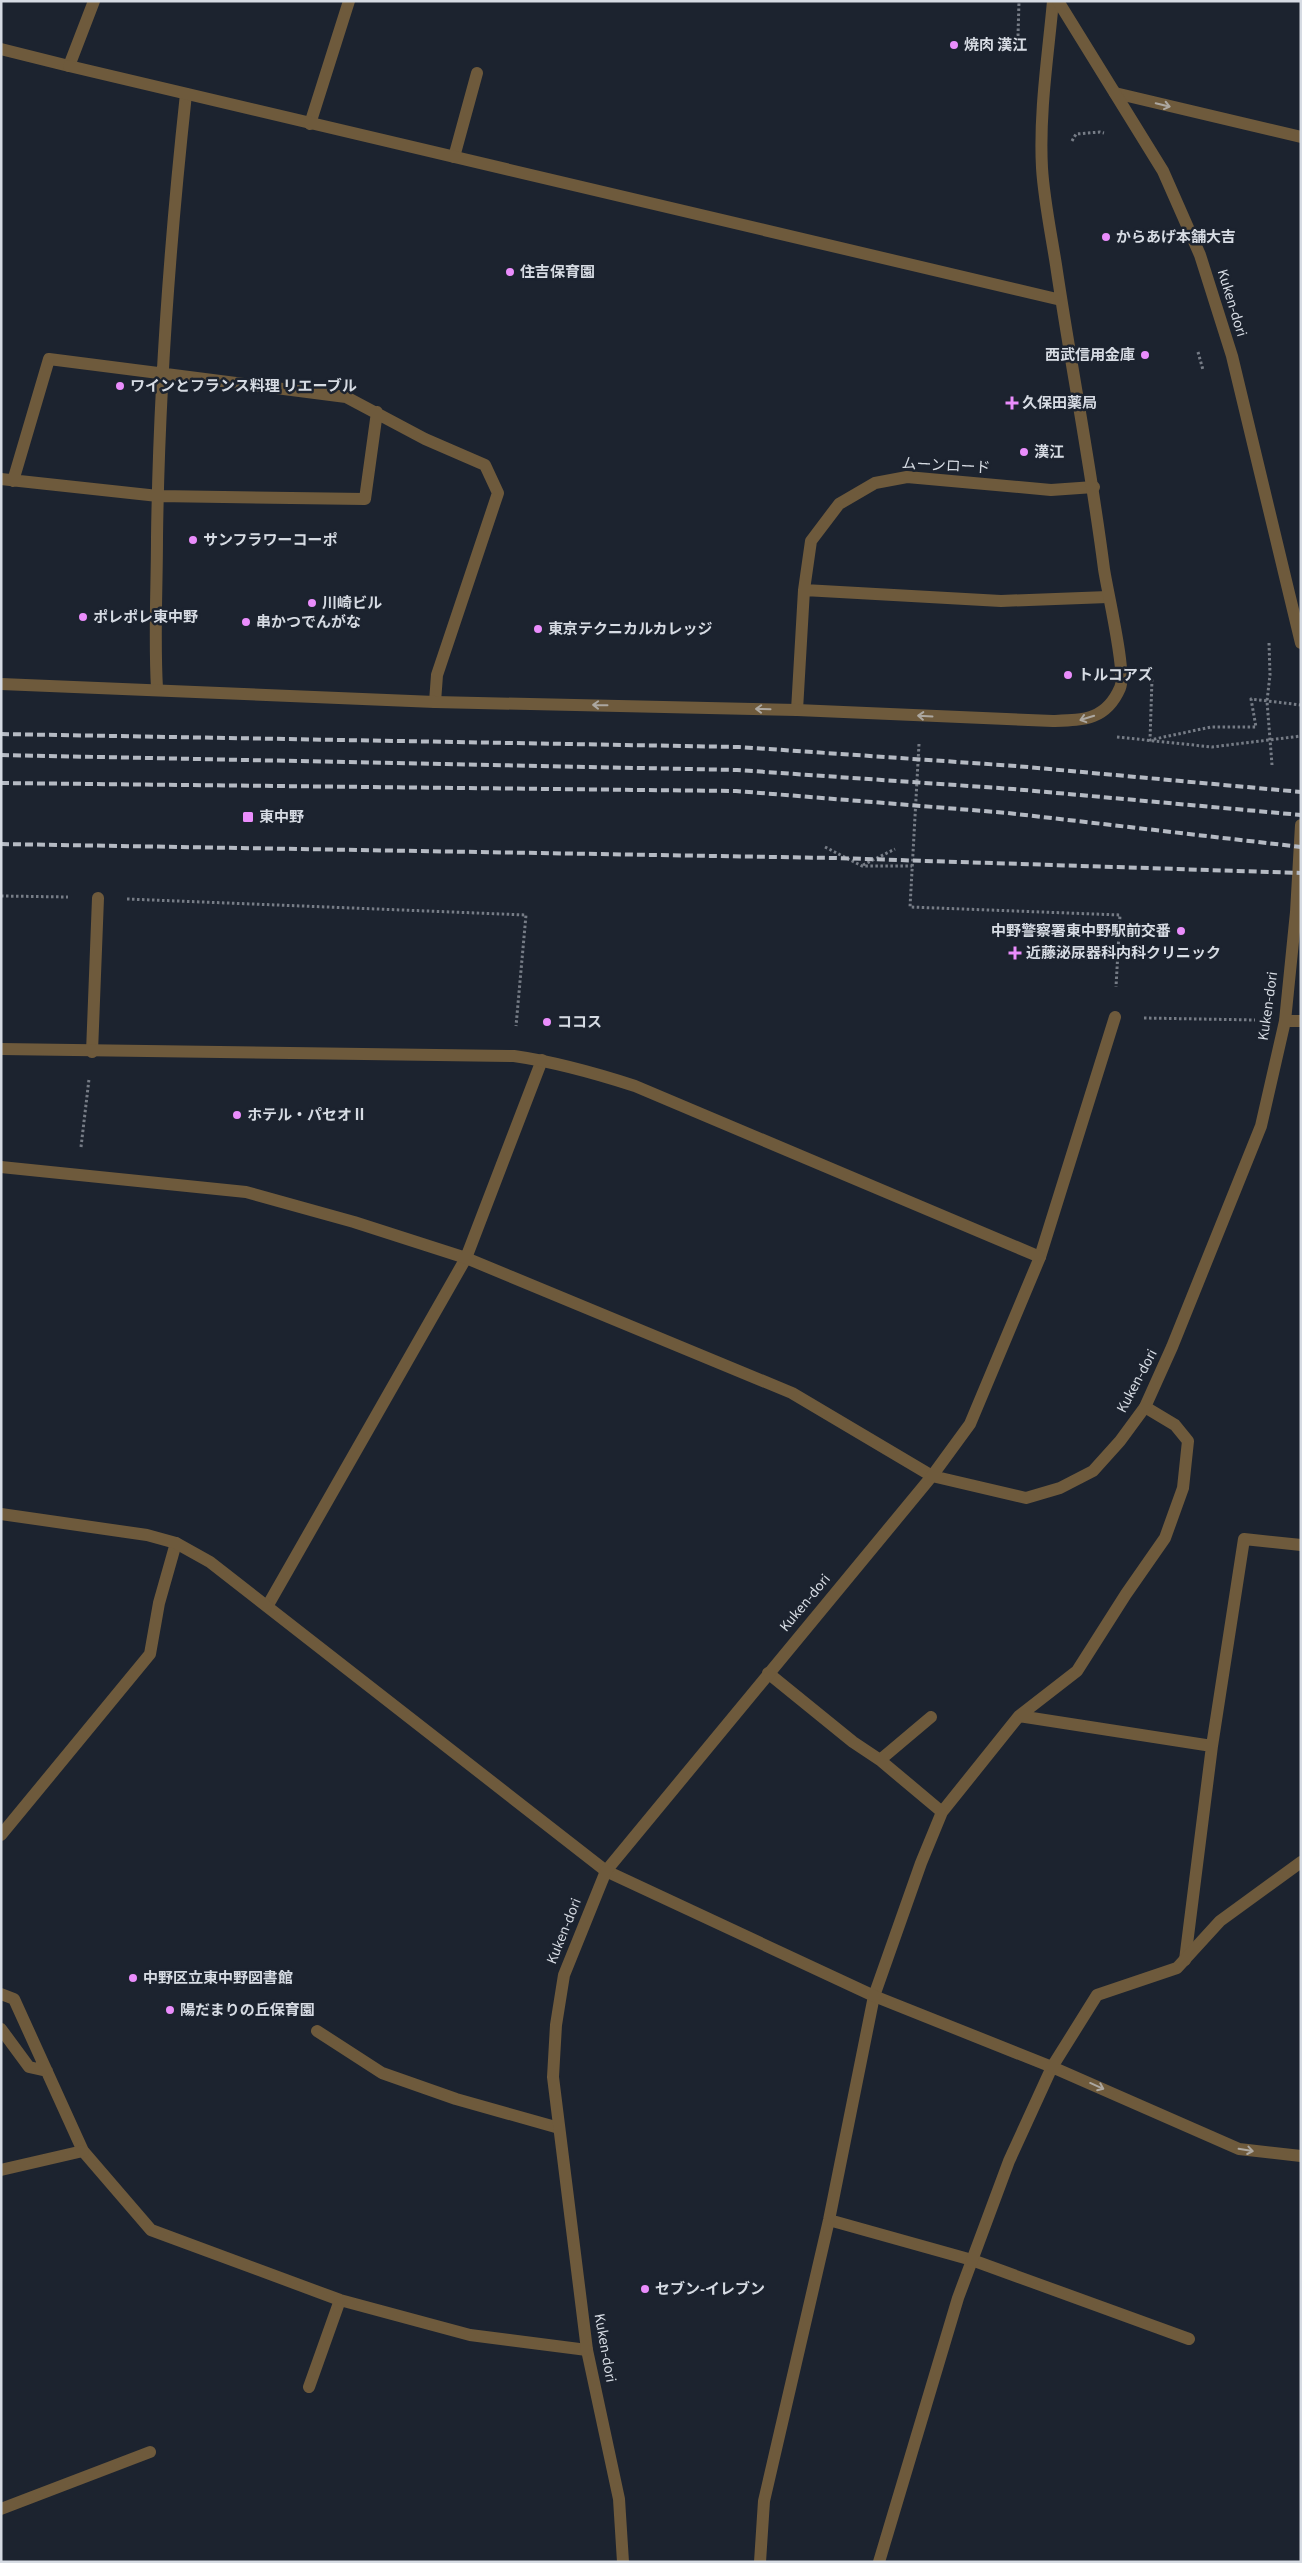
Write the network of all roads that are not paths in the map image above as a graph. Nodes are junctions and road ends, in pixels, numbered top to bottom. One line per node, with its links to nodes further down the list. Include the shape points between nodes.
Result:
1 (94, 1): 6 (street)
2 (349, 1): 10 (street)
3 (1053, 1): 13 (street, via 1042,168)
4 (1058, 1): 9 (street, Kuken-dori)
5 (1, 49): 6 (street)
6 (70, 66): 8 (street)
7 (477, 73): 12 (street)
8 (186, 94): 10 (street); 14 (street, via 173,214)
9 (1115, 94): 11 (street, one-way to 11); 21 (street, Kuken-dori, via 1163,171 1212,288 1232,356)
10 (310, 124): 12 (street)
11 (1301, 137)
12 (454, 157): 13 (street)
13 (1061, 300): 17 (street)
14 (163, 374): 15 (street, via 346,397); 16 (street, via 49,359); 18 (street)
15 (378, 412): 18 (street, via 365,499); 24 (street, via 425,439 484,465 498,493 436,675)
16 (7, 480): 18 (street)
17 (1094, 486): 19 (street, ムーンロード, via 1051,490 907,478 874,483 839,504 811,541); 20 (street)
18 (158, 496): 23 (street)
19 (804, 590): 20 (street, via 1001,601); 25 (street, ムーンロード)
20 (1108, 597): 25 (street, one-way to 25, via 1119,650 1121,686 1104,712 1081,720)
21 (1301, 643)
22 (1, 684): 23 (street)
23 (157, 688): 24 (street)
24 (435, 702): 25 (street, one-way to 24)
25 (797, 710)
26 (1301, 825): 29 (street, Kuken-dori)
27 (98, 898): 32 (street)
28 (1115, 1017): 35 (street)
29 (1285, 1020): 30 (street); 37 (street, Kuken-dori, via 1261,1126)
30 (1301, 1021)
31 (1, 1049): 32 (street)
32 (92, 1052): 33 (street, via 514,1056)
33 (542, 1060): 35 (street, via 580,1068 635,1086); 36 (street)
34 (1, 1167): 36 (street, via 246,1192)
35 (1040, 1256): 38 (street, via 970,1424)
36 (466, 1258): 38 (street, via 792,1393); 42 (street)
37 (1145, 1407): 38 (street, Kuken-dori, via 1093,1471 1060,1488 1026,1498); 44 (street, via 1175,1425 1188,1441 1183,1488 1165,1538 1077,1671)
38 (932, 1476): 43 (street, Kuken-dori)
39 (1, 1514): 40 (street, via 148,1534)
40 (176, 1543): 42 (street, via 210,1562); 49 (street, via 150,1654)
41 (1301, 1545): 46 (street, via 1244,1539)
42 (268, 1605): 51 (street)
43 (768, 1673): 47 (street); 51 (street, Kuken-dori)
44 (1019, 1716): 46 (street); 48 (street)
45 (931, 1717): 47 (street)
46 (1212, 1746): 52 (street)
47 (880, 1760): 48 (street)
48 (942, 1812): 54 (street)
49 (1, 1835)
50 (1301, 1862): 52 (street, via 1220,1921)
51 (606, 1871): 54 (street); 59 (street, Kuken-dori, via 564,1975 556,2025 553,2077)
52 (1185, 1960): 57 (street, via 1177,1968 1097,1996)
53 (1, 1994): 58 (street, via 14,1999)
54 (874, 1996): 57 (street); 63 (street)
55 (1, 2029): 58 (street, via 29,2067)
56 (318, 2031): 59 (street, via 382,2073 456,2100)
57 (1052, 2067): 61 (street, one-way to 61, via 1240,2149); 64 (street, via 1009,2161)
58 (47, 2071): 60 (street)
59 (559, 2128): 67 (street, Kuken-dori)
60 (83, 2151): 62 (street); 65 (street, via 151,2230)
61 (1301, 2156)
62 (1, 2170)
63 (829, 2220): 64 (street); 72 (street, via 764,2501)
64 (972, 2260): 66 (street); 73 (street)
65 (340, 2300): 67 (street, via 470,2335); 68 (street)
66 (1189, 2339)
67 (587, 2350): 71 (street, Kuken-dori, via 619,2499)
68 (309, 2387)
69 (150, 2452): 70 (street)
70 (1, 2509)
71 (623, 2562)
72 (760, 2562)
73 (879, 2562)

